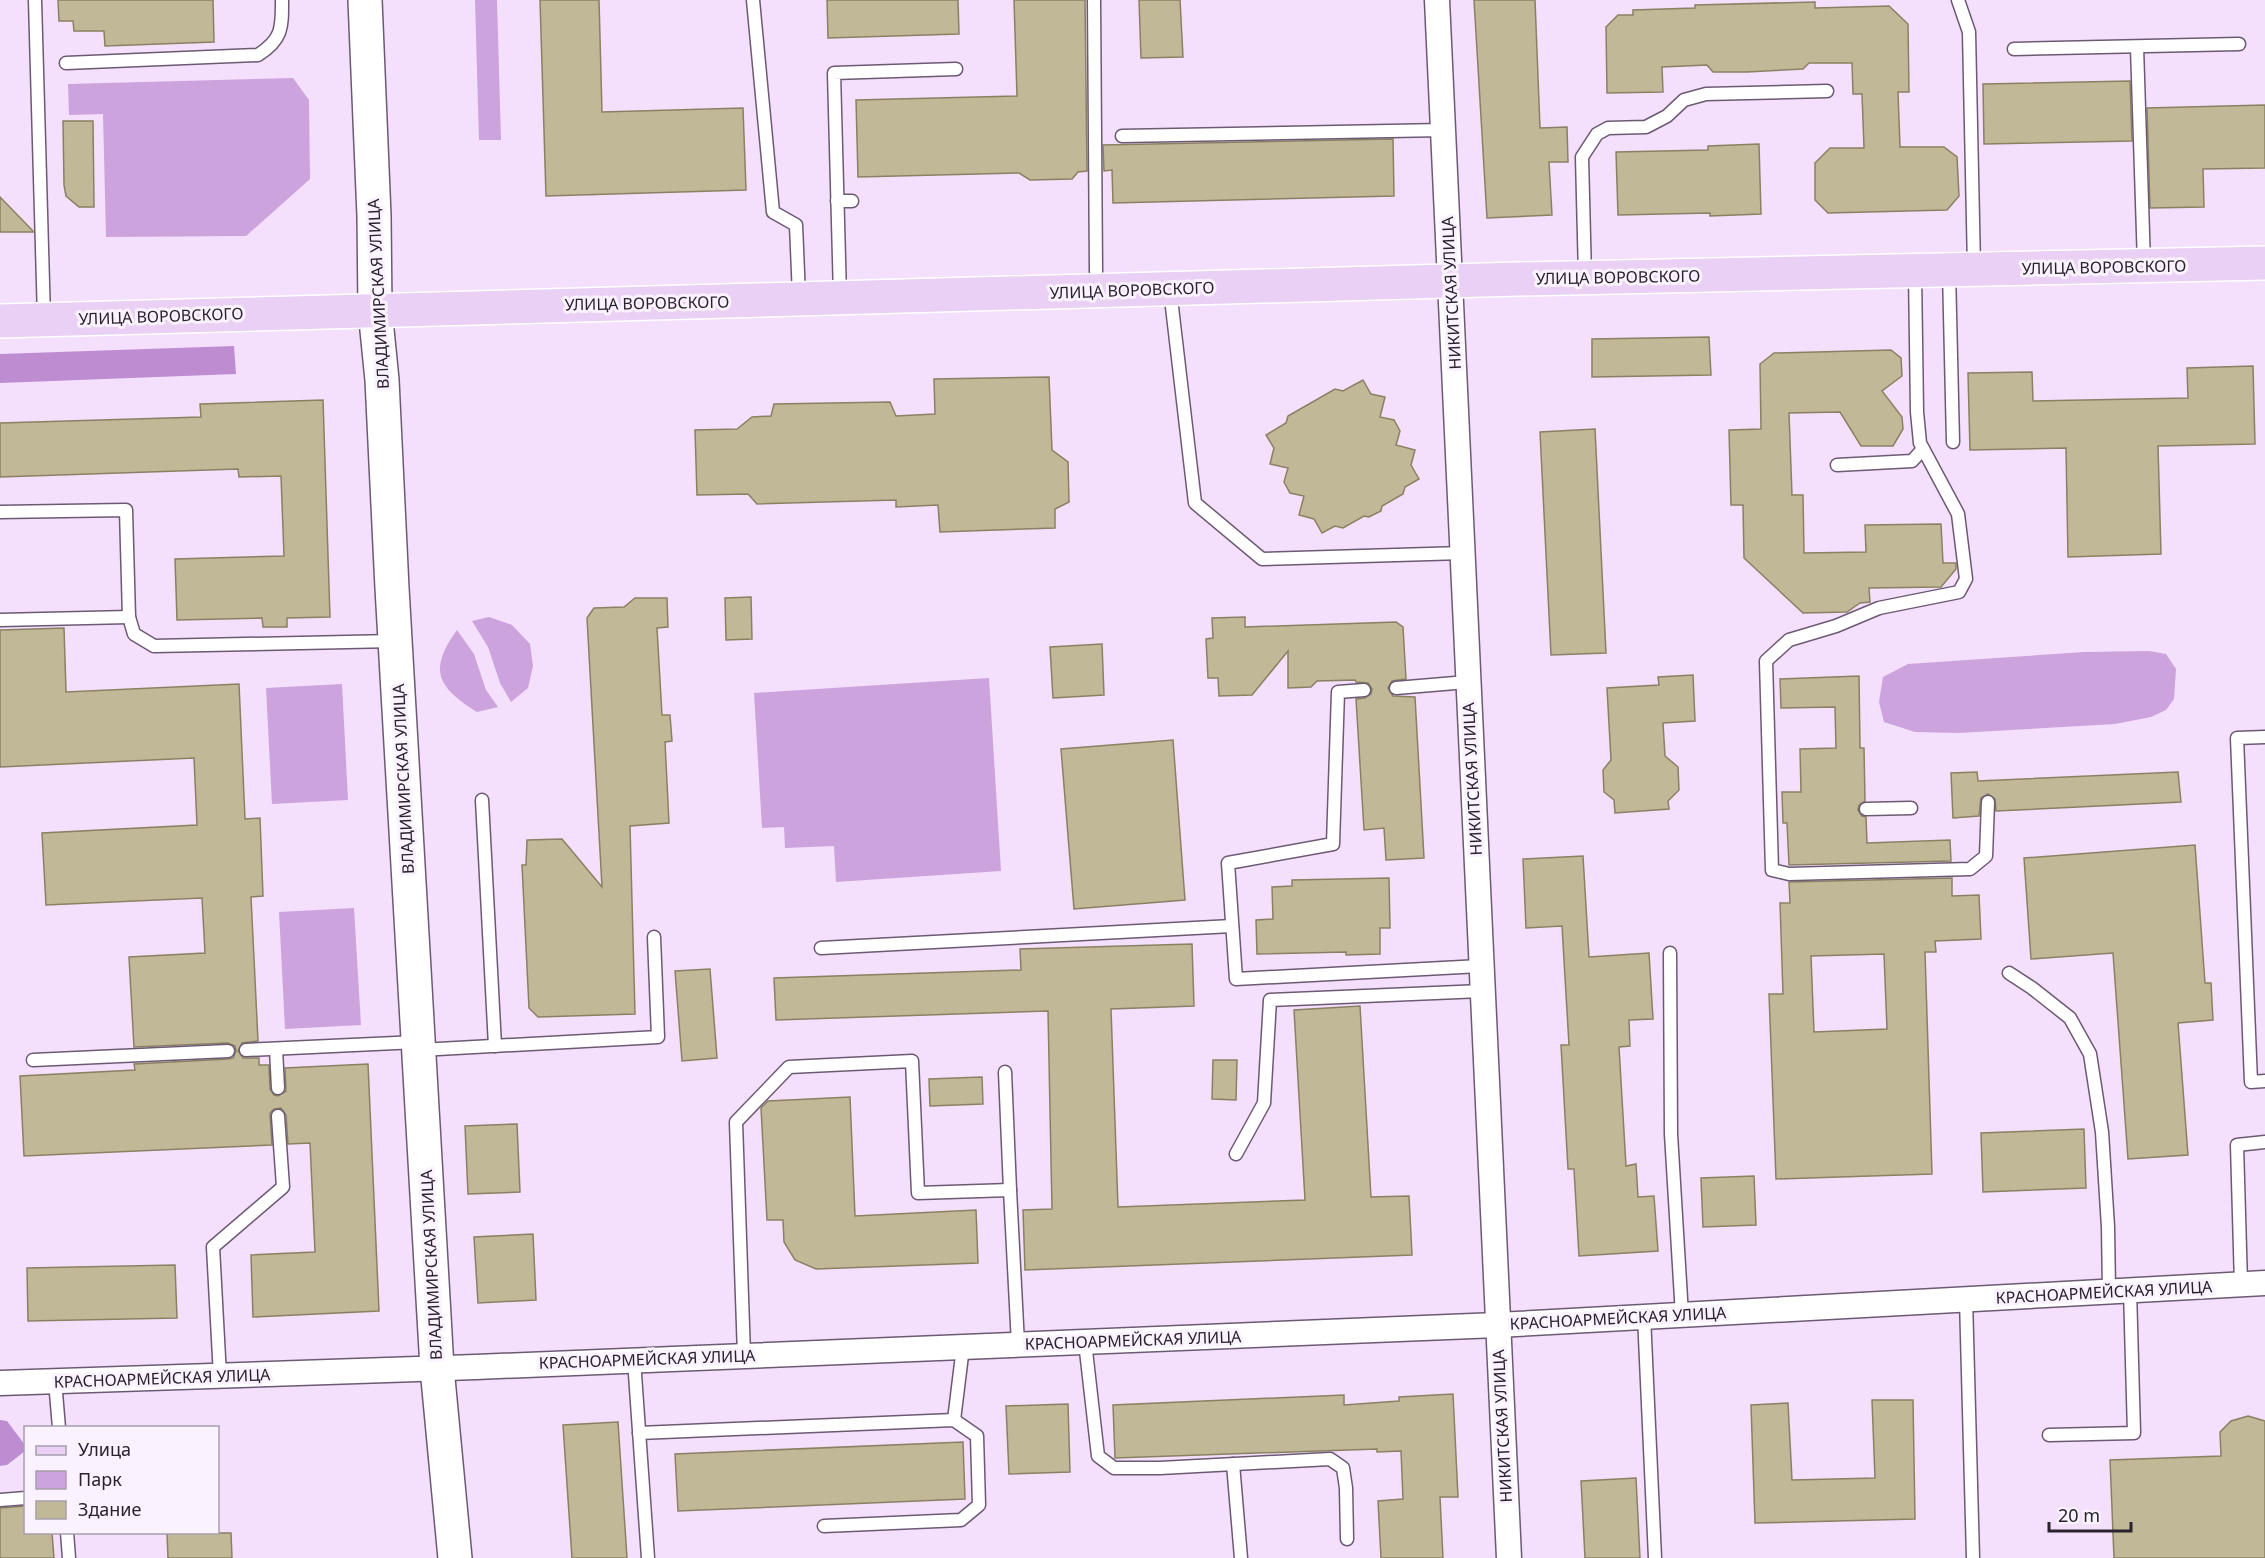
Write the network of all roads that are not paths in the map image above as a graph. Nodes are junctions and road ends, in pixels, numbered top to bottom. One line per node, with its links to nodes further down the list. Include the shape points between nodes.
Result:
1 (35, 0): 29 (lane)
2 (282, 0): 11 (lane, via 282,28 258,55)
3 (365, 0): 28 (main road, ВЛАДИМИРСКАЯ УЛИЦА)
4 (753, 0): 27 (lane, via 773,212 796,225)
5 (1094, 0): 22 (lane)
6 (1437, 0): 14 (street, НИКИТСКАЯ УЛИЦА)
7 (1958, 0): 20 (lane, via 1969,32)
8 (2239, 44): 9 (lane)
9 (2137, 46): 10 (lane); 19 (lane)
10 (2014, 49)
11 (66, 63)
12 (956, 69): 16 (lane, via 834,73)
13 (1827, 91): 23 (lane, via 1706,94 1684,100 1667,116 1646,126 1608,128 1597,134 1582,157)
14 (1443, 130): 15 (lane); 24 (street, НИКИТСКАЯ УЛИЦА)
15 (1122, 136)
16 (837, 201): 17 (lane); 26 (lane)
17 (852, 201)
18 (2265, 263): 19 (main road, УЛИЦА ВОРОВСКОГО)
19 (2144, 266): 20 (main road, УЛИЦА ВОРОВСКОГО)
20 (1962, 270): 21 (main road, УЛИЦА ВОРОВСКОГО); 31 (lane)
21 (1915, 271): 23 (main road, УЛИЦА ВОРОВСКОГО); 32 (lane, via 1917,412)
22 (1096, 272)
23 (1585, 279): 24 (main road, УЛИЦА ВОРОВСКОГО)
24 (1451, 281): 25 (main road, УЛИЦА ВОРОВСКОГО); 35 (street, НИКИТСКАЯ УЛИЦА)
25 (1170, 289): 26 (main road, УЛИЦА ВОРОВСКОГО); 35 (lane, via 1195,503 1262,559)
26 (840, 297): 27 (main road, УЛИЦА ВОРОВСКОГО)
27 (799, 299): 28 (main road, УЛИЦА ВОРОВСКОГО)
28 (375, 310): 29 (main road, УЛИЦА ВОРОВСКОГО); 38 (main road, ВЛАДИМИРСКАЯ УЛИЦА)
29 (44, 319): 30 (main road, УЛИЦА ВОРОВСКОГО)
30 (0, 321)
31 (1953, 442)
32 (1923, 449): 33 (lane, via 1912,461); 44 (lane, via 1958,514 1966,579 1959,592 1879,608 1789,640 1766,661 1776,811 1772,870 1789,874 1970,869 1986,856)
33 (1837, 465)
34 (0, 512): 36 (lane, via 126,510)
35 (1463, 554): 39 (street, НИКИТСКАЯ УЛИЦА)
36 (129, 617): 37 (lane); 38 (lane, via 134,634 154,646)
37 (0, 620)
38 (395, 641): 54 (main road, ВЛАДИМИРСКАЯ УЛИЦА)
39 (1467, 682): 40 (lane); 51 (street, НИКИТСКАЯ УЛИЦА)
40 (1396, 688)
41 (1364, 690): 47 (lane, via 1338,692 1333,844 1228,863)
42 (2265, 737): 61 (lane, via 2237,738 2252,1082)
43 (482, 800): 55 (lane)
44 (1988, 802)
45 (1866, 808): 46 (lane)
46 (1911, 808)
47 (1232, 926): 49 (lane); 51 (lane, via 1236,979)
48 (654, 938): 55 (lane, via 658,1037)
49 (821, 948)
50 (1670, 952): 71 (lane, via 1671,1134)
51 (1480, 966): 53 (street, НИКИТСКАЯ УЛИЦА)
52 (2009, 973): 69 (lane, via 2070,1018 2090,1054)
53 (1482, 991): 65 (lane, via 1270,1000 1264,1103); 73 (street, НИКИТСКАЯ УЛИЦА)
54 (419, 1046): 55 (lane); 56 (lane); 79 (main road, ВЛАДИМИРСКАЯ УЛИЦА)
55 (495, 1046)
56 (276, 1049): 57 (lane); 62 (lane)
57 (246, 1050)
58 (228, 1051): 59 (lane)
59 (33, 1060)
60 (1005, 1072): 66 (lane)
61 (2265, 1081)
62 (278, 1088)
63 (278, 1116): 80 (lane, via 283,1187 213,1247)
64 (2265, 1142): 68 (lane, via 2237,1144)
65 (1236, 1154)
66 (1010, 1190): 75 (lane); 77 (lane, via 918,1193 912,1061 789,1067 736,1122)
67 (2265, 1283): 68 (street, КРАСНОАРМЕЙСКАЯ УЛИЦА)
68 (2241, 1284): 69 (street, КРАСНОАРМЕЙСКАЯ УЛИЦА)
69 (2120, 1291): 70 (street, КРАСНОАРМЕЙСКАЯ УЛИЦА); 86 (lane, via 2134,1433)
70 (1966, 1299): 71 (street, КРАСНОАРМЕЙСКАЯ УЛИЦА); 99 (lane)
71 (1683, 1315): 72 (street, КРАСНОАРМЕЙСКАЯ УЛИЦА)
72 (1644, 1316): 73 (street, КРАСНОАРМЕЙСКАЯ УЛИЦА); 98 (lane)
73 (1497, 1325): 74 (street, КРАСНОАРМЕЙСКАЯ УЛИЦА); 97 (street, НИКИТСКАЯ УЛИЦА)
74 (1085, 1342): 75 (street, КРАСНОАРМЕЙСКАЯ УЛИЦА); 87 (lane, via 1098,1456 1114,1468)
75 (1018, 1344): 76 (street, КРАСНОАРМЕЙСКАЯ УЛИЦА)
76 (963, 1347): 77 (street, КРАСНОАРМЕЙСКАЯ УЛИЦА); 83 (lane)
77 (744, 1355): 78 (street, КРАСНОАРМЕЙСКАЯ УЛИЦА)
78 (634, 1360): 79 (street, КРАСНОАРМЕЙСКАЯ УЛИЦА); 85 (lane)
79 (437, 1368): 80 (street, КРАСНОАРМЕЙСКАЯ УЛИЦА); 94 (main road, ВЛАДИМИРСКАЯ УЛИЦА)
80 (220, 1376): 81 (street, КРАСНОАРМЕЙСКАЯ УЛИЦА)
81 (55, 1381): 82 (street, КРАСНОАРМЕЙСКАЯ УЛИЦА); 84 (lane)
82 (0, 1383)
83 (954, 1420): 85 (lane); 90 (lane, via 976,1436 980,1505 961,1520)
84 (59, 1426)
85 (639, 1433): 95 (lane)
86 (2049, 1435)
87 (1233, 1464): 92 (lane, via 1330,1459 1343,1468); 96 (lane)
88 (24, 1498): 89 (lane)
89 (0, 1500)
90 (824, 1526)
91 (67, 1534): 93 (lane)
92 (1347, 1539)
93 (69, 1558)
94 (455, 1558)
95 (648, 1558)
96 (1241, 1558)
97 (1509, 1558)
98 (1655, 1558)
99 (1973, 1558)

